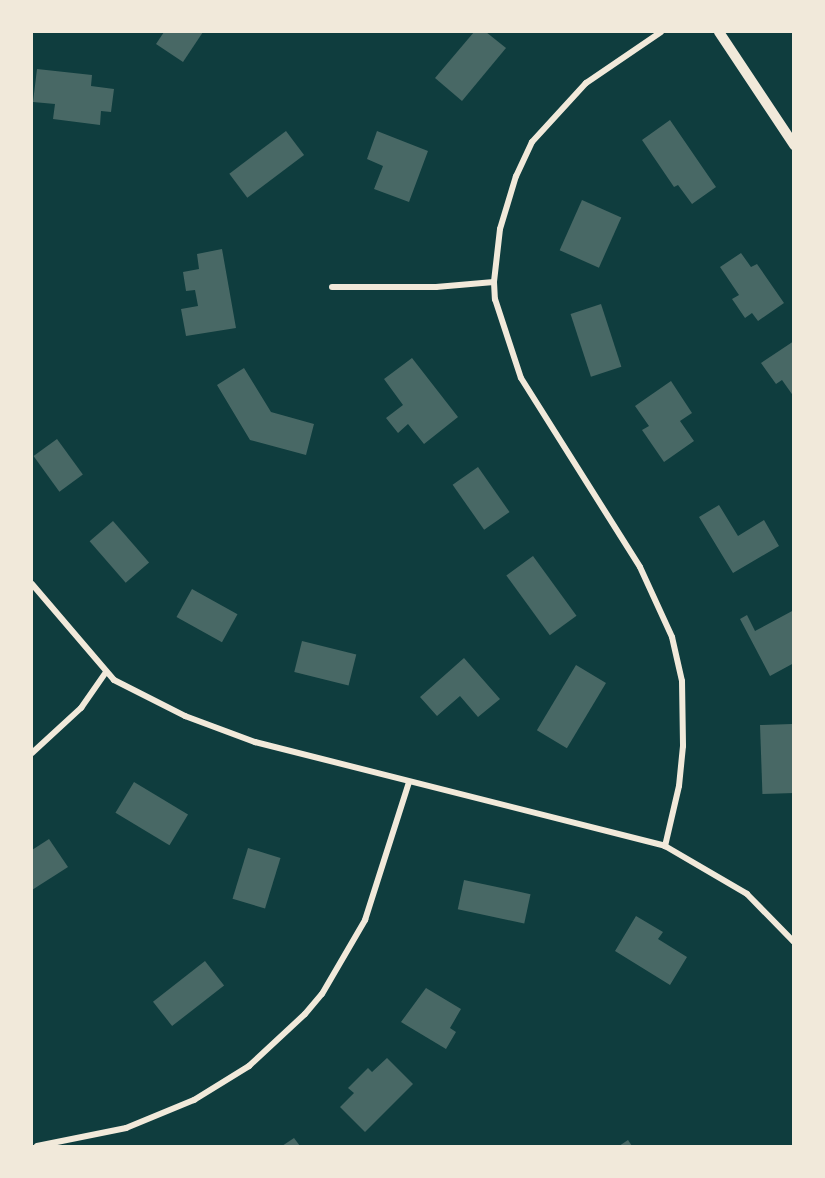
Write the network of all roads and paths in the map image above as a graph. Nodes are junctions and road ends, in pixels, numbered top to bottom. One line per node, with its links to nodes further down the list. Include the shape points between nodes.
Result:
1 (662, 32): 4 (street, via 585,83 532,142 516,176 500,229)
2 (719, 32): 3 (street)
3 (794, 145)
4 (494, 282): 5 (street, via 436,287); 10 (street, via 495,299 521,378 640,567 672,637 682,681 683,746 679,786)
5 (332, 287)
6 (32, 584): 7 (street)
7 (106, 672): 8 (street, via 81,708); 9 (street, via 127,687 222,730)
8 (32, 753)
9 (409, 783): 10 (street); 12 (street, via 364,920 322,994 298,1021 249,1066 194,1100 126,1128)
10 (665, 846): 11 (street, via 747,894)
11 (794, 942)
12 (37, 1146)

